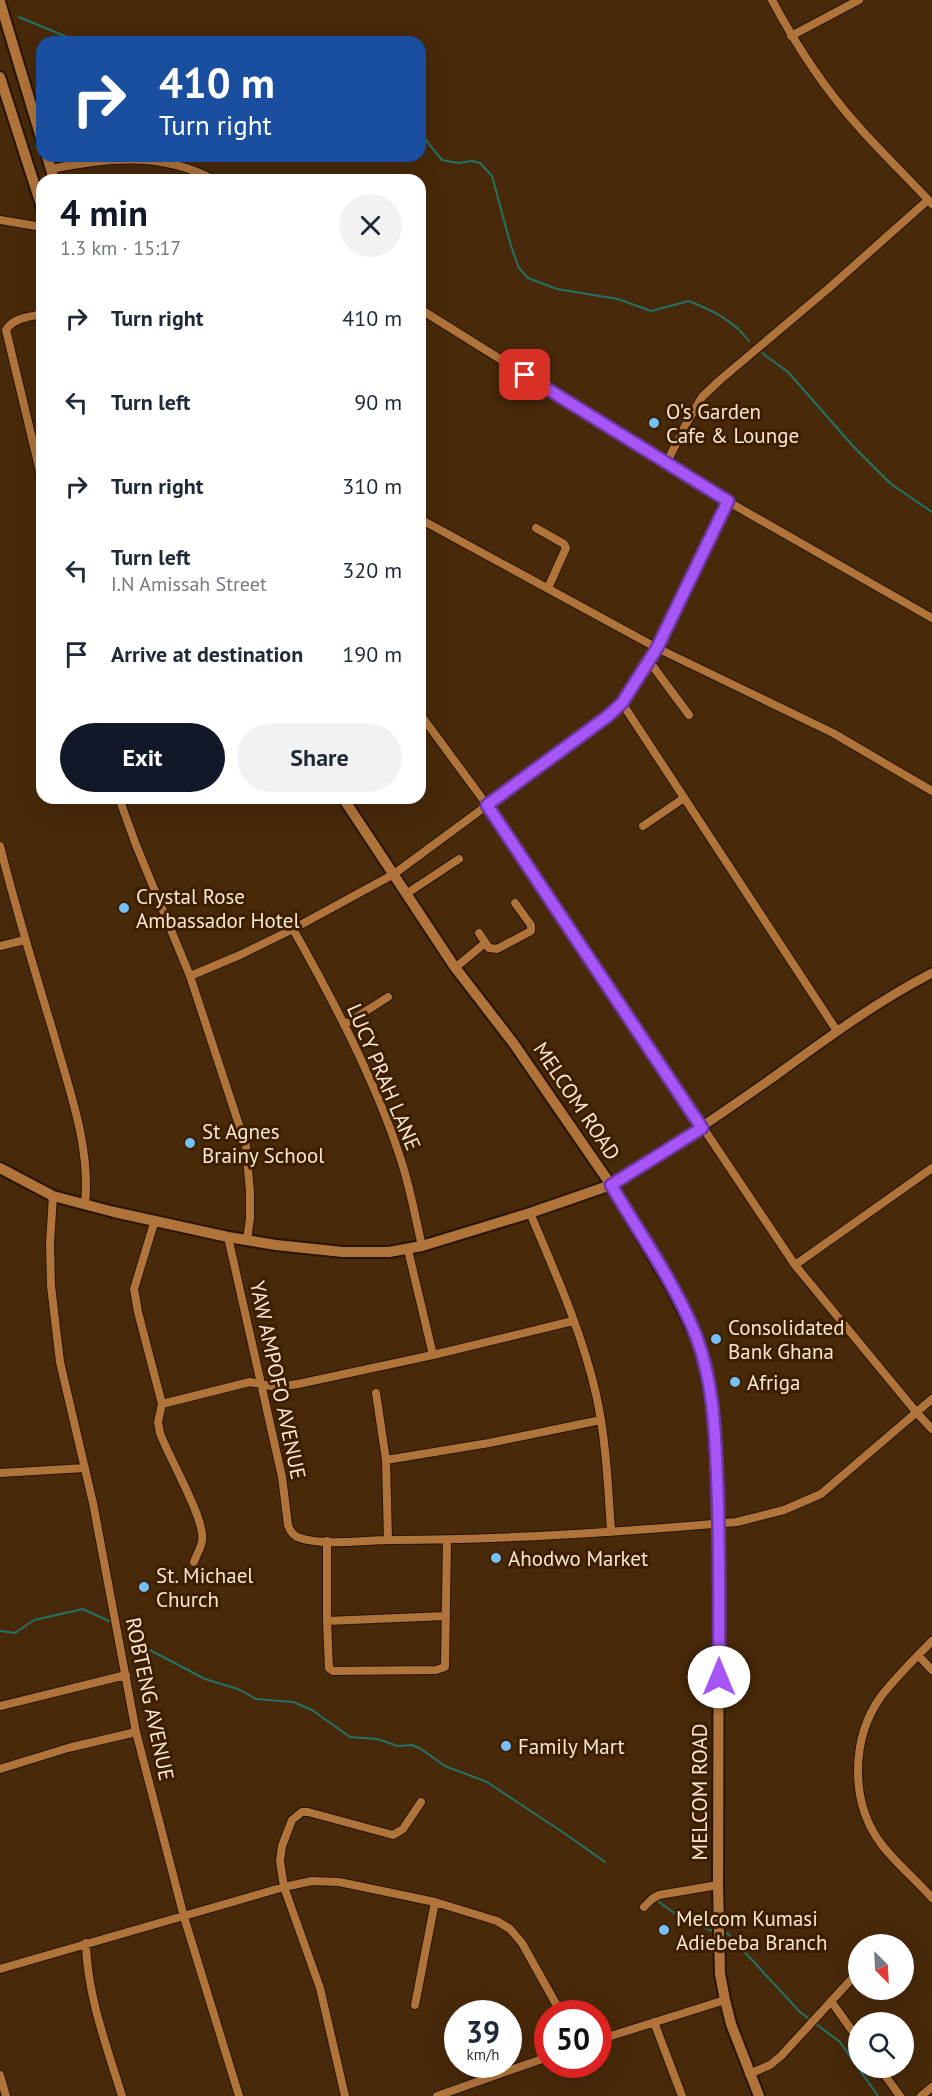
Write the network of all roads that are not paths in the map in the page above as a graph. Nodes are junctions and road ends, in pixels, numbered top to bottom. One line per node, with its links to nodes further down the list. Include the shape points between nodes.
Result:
1 (772, 0): 4 (street)
2 (860, 0): 4 (street)
3 (0, 2): 6 (main road)
4 (791, 36): 12 (street, via 858,126)
5 (0, 77): 11 (main road)
6 (36, 121)
7 (90, 162): 9 (street)
8 (163, 162): 10 (street)
9 (56, 174)
10 (203, 174)
11 (36, 189)
12 (930, 202): 18 (street, via 702,397)
13 (0, 220): 14 (street)
14 (36, 226)
15 (426, 313): 18 (street)
16 (36, 315): 17 (street, via 10,324 6,330)
17 (36, 455)
18 (666, 464): 19 (street)
19 (728, 501): 23 (street); 24 (street)
20 (426, 522): 22 (street)
21 (536, 528): 22 (street, via 566,548)
22 (548, 588): 24 (street)
23 (932, 618)
24 (657, 648): 25 (street); 29 (street, via 833,733)
25 (649, 661): 26 (street); 27 (street)
26 (622, 703): 30 (street); 33 (street)
27 (690, 715)
28 (426, 722): 33 (street)
29 (932, 791)
30 (684, 798): 34 (street); 50 (street)
31 (121, 804): 47 (street)
32 (347, 804): 37 (main road, MELCOM ROAD)
33 (487, 805): 37 (street); 51 (street)
34 (643, 826)
35 (0, 846): 42 (street)
36 (459, 859): 38 (street)
37 (394, 874): 38 (main road, MELCOM ROAD); 40 (street)
38 (406, 894): 45 (main road, MELCOM ROAD)
39 (515, 903): 43 (street, via 531,931 497,949)
40 (293, 929): 47 (street); 49 (street, LUCY PRAH LANE)
41 (479, 933): 43 (street)
42 (25, 940): 44 (street); 56 (street, via 79,1127 87,1184)
43 (485, 943): 45 (street)
44 (0, 946)
45 (455, 968): 54 (main road, MELCOM ROAD, via 514,1044)
46 (932, 973): 50 (street)
47 (190, 976): 60 (street, via 246,1146 250,1192)
48 (388, 997): 49 (street)
49 (344, 1025): 61 (street, LUCY PRAH LANE, via 388,1123)
50 (837, 1031): 51 (street)
51 (702, 1128): 54 (street); 63 (street)
52 (0, 1168): 55 (main road)
53 (932, 1168): 63 (street)
54 (611, 1185): 57 (main road); 76 (main road, MELCOM ROAD, via 672,1287 696,1337 713,1411)
55 (53, 1196): 56 (main road); 74 (street, ROBTENG AVENUE, via 50,1242 54,1323)
56 (85, 1204): 58 (main road)
57 (530, 1213): 61 (main road); 64 (street)
58 (155, 1220): 59 (main road); 69 (street, via 134,1289)
59 (228, 1237): 60 (main road); 66 (street, YAW AMPOFO AVENUE)
60 (247, 1240): 62 (main road, via 344,1251)
61 (422, 1246): 62 (main road)
62 (408, 1250): 65 (street)
63 (795, 1265): 70 (street)
64 (573, 1321): 65 (street); 71 (street, via 588,1361)
65 (433, 1355): 66 (street, via 298,1384 277,1387)
66 (260, 1383): 69 (street, via 238,1384); 80 (street, YAW AMPOFO AVENUE, via 282,1477 290,1532 297,1538)
67 (376, 1393): 73 (street)
68 (932, 1399): 70 (street)
69 (162, 1404): 81 (street, via 159,1432 202,1533)
70 (917, 1413): 72 (street); 76 (street, via 820,1494 761,1517)
71 (601, 1420): 73 (street); 77 (street)
72 (932, 1429)
73 (386, 1460): 78 (street)
74 (85, 1468): 75 (street); 87 (street, ROBTENG AVENUE)
75 (0, 1473)
76 (719, 1523): 77 (street); 92 (main road, MELCOM ROAD)
77 (611, 1531): 79 (street)
78 (388, 1540): 79 (street); 80 (street)
79 (447, 1540): 82 (street)
80 (327, 1541): 83 (street)
81 (194, 1562)
82 (446, 1616): 83 (street); 83 (street, via 446,1663 436,1670 333,1671 329,1668)
83 (327, 1621)
84 (932, 1641): 85 (street)
85 (918, 1655): 86 (street); 94 (street, via 874,1708 859,1749 858,1784 865,1813 877,1837)
86 (932, 1670)
87 (126, 1675): 88 (street); 89 (street, ROBTENG AVENUE)
88 (0, 1706)
89 (136, 1732): 90 (street); 97 (street, ROBTENG AVENUE)
90 (0, 1769)
91 (422, 1802): 93 (street, via 403,1829 393,1835 308,1812 296,1815 281,1853)
92 (718, 1885): 96 (street, via 660,1895); 102 (main road, MELCOM ROAD, via 720,1974)
93 (284, 1887): 95 (street, via 326,1881); 97 (street); 117 (street, via 320,1988)
94 (932, 1898)
95 (435, 1902): 101 (street, via 497,1921 510,1929); 104 (street)
96 (644, 1907)
97 (184, 1917): 98 (street); 116 (street, ROBTENG AVENUE)
98 (86, 1943): 99 (street); 115 (street, via 88,1973)
99 (0, 1969)
100 (848, 1983): 103 (street)
101 (554, 2000)
102 (725, 2001): 105 (street); 109 (main road, MELCOM ROAD)
103 (831, 2001): 106 (street); 109 (street, via 776,2061)
104 (415, 2005)
105 (654, 2022): 107 (street); 119 (street)
106 (848, 2025)
107 (612, 2036)
108 (534, 2062): 113 (street)
109 (749, 2074): 120 (main road, MELCOM ROAD)
110 (0, 2075): 114 (street)
111 (887, 2078): 121 (street)
112 (932, 2087): 122 (street)
113 (449, 2094): 118 (street)
114 (6, 2096)
115 (123, 2096)
116 (238, 2096)
117 (345, 2096)
118 (437, 2096)
119 (682, 2096)
120 (759, 2096)
121 (900, 2096)
122 (921, 2096)

